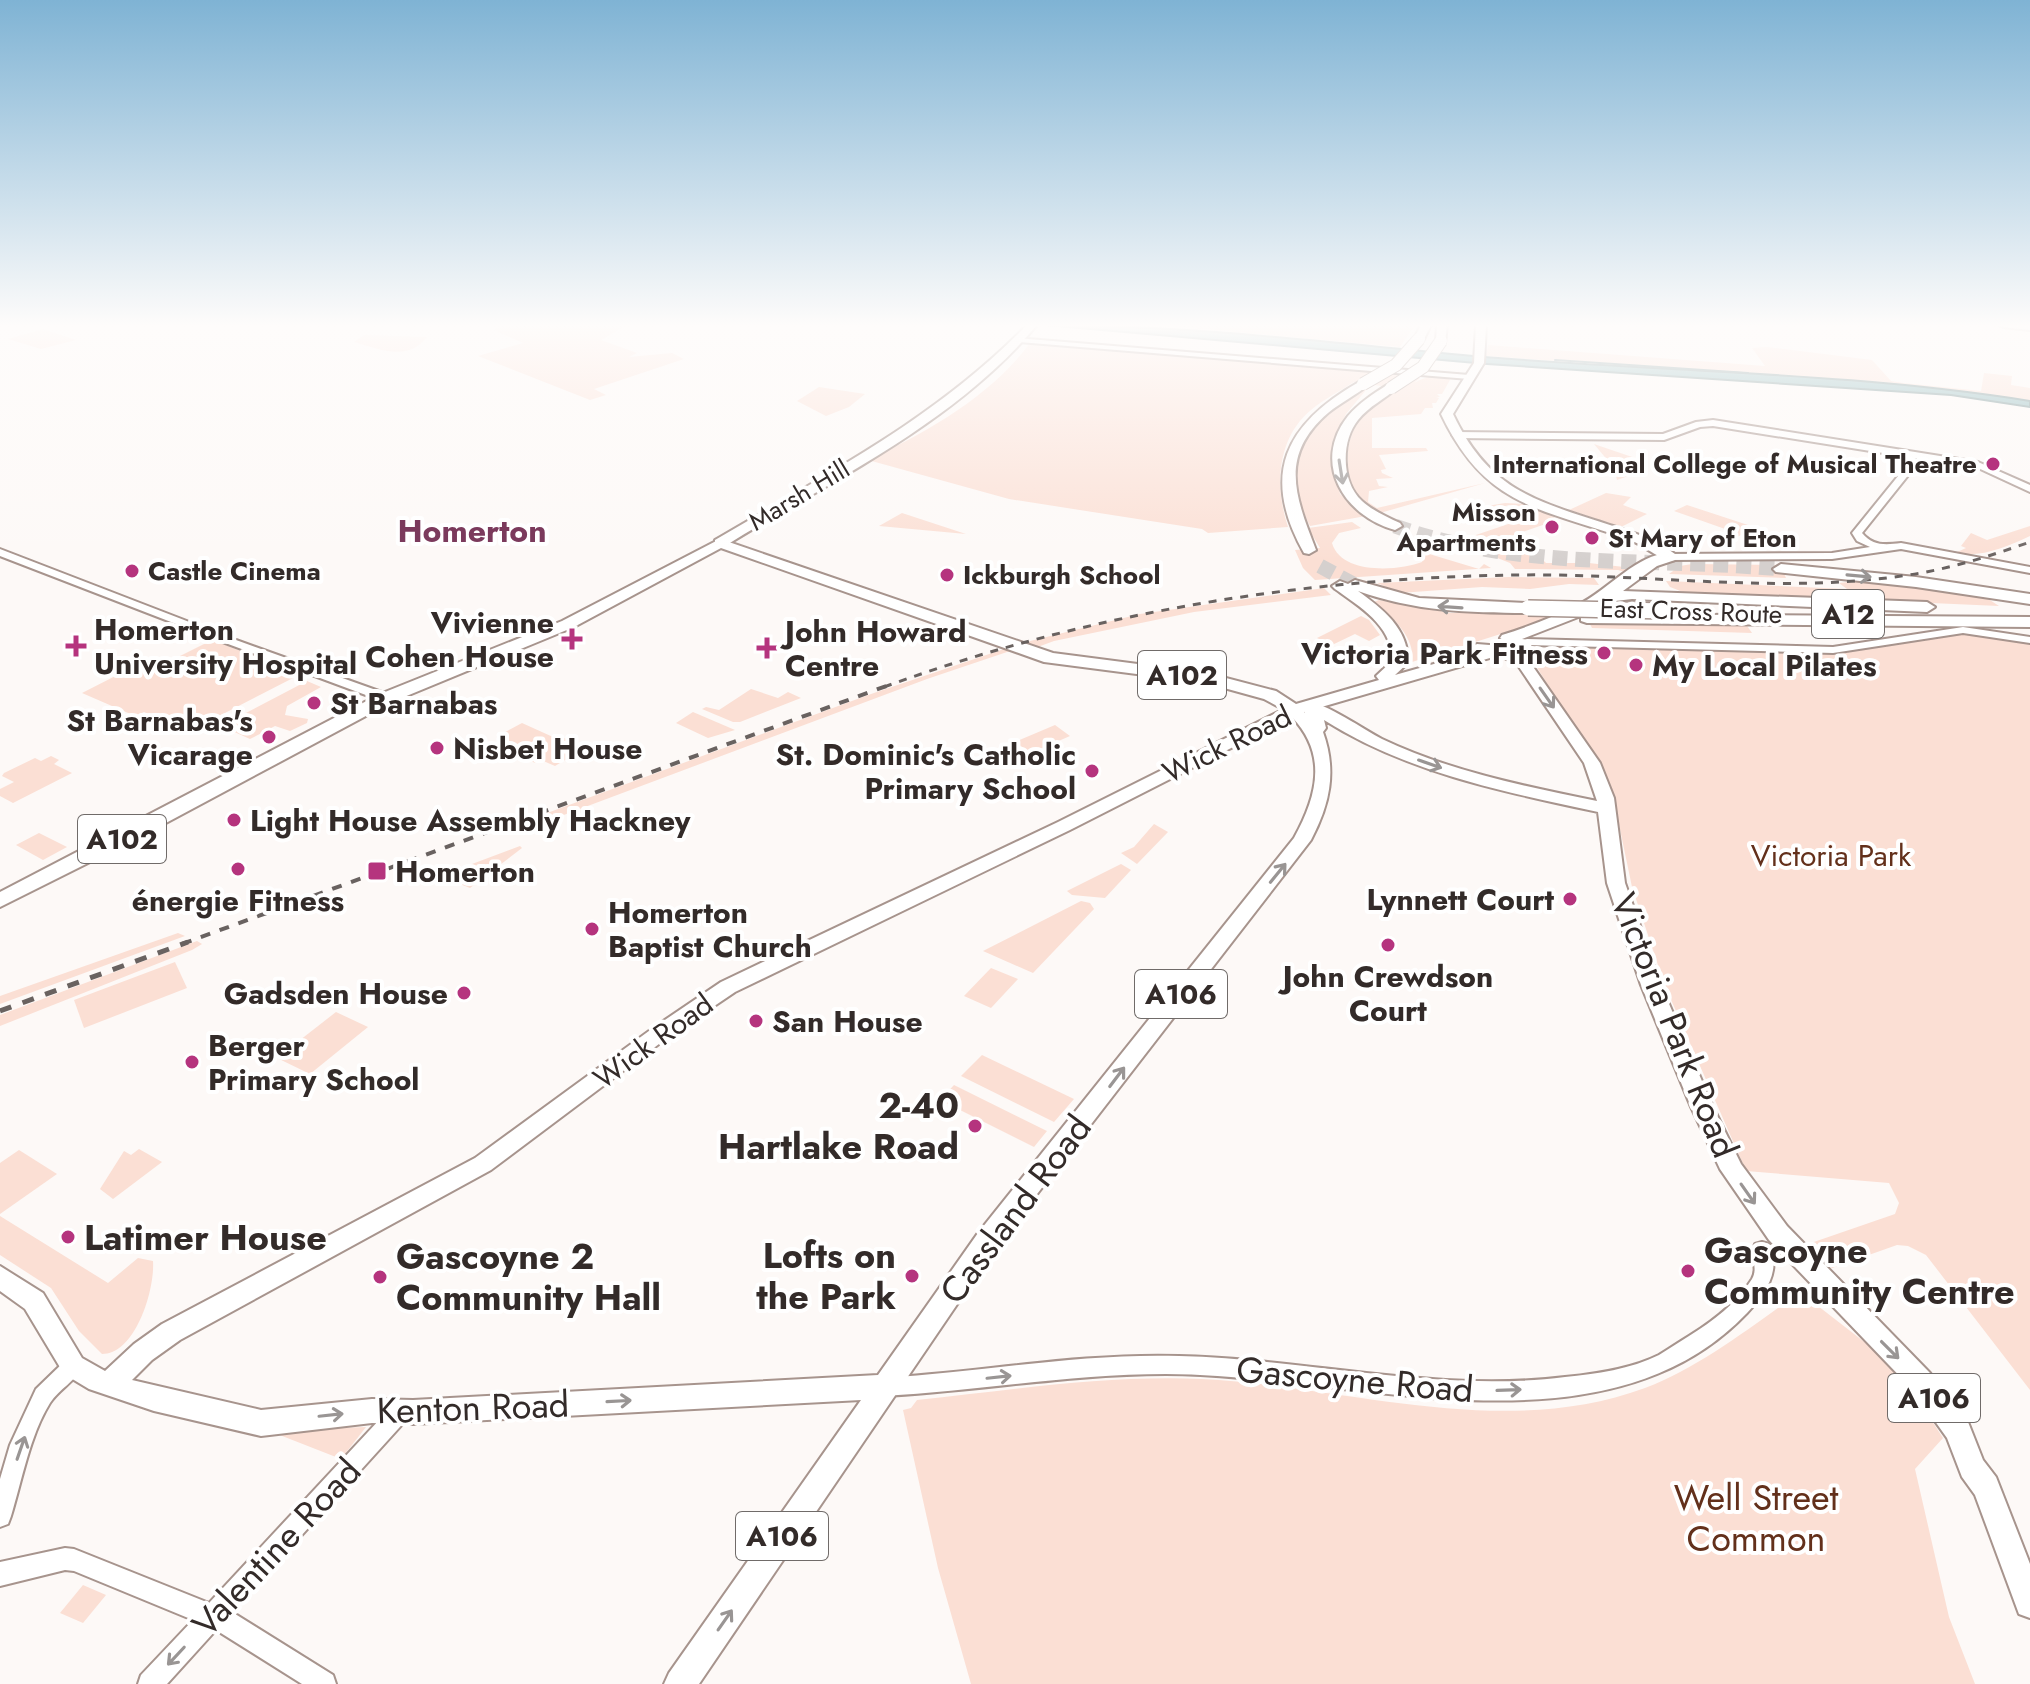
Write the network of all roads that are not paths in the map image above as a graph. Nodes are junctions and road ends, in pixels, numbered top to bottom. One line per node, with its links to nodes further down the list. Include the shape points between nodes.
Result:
1 (948, 404): 9 (main road, Marsh Hill)
2 (1332, 404): 13 (highway, bridge, via 1313,419 1291,458 1289,499)
3 (1367, 404): 8 (highway, one-way to 8, bridge, via 1341,441 1343,483 1352,499)
4 (1453, 404): 5 (main road, via 1447,414)
5 (1456, 435): 6 (street, via 1664,437 1704,423); 12 (main road, via 1485,475 1510,494 1641,540)
6 (1913, 454): 7 (street, via 1985,466); 10 (street, via 1907,471 1857,533)
7 (2030, 489)
8 (1395, 526)
9 (720, 543): 32 (highway, A102, via 1050,658 1207,678); 33 (highway, A102, via 568,624)
10 (1879, 548): 12 (street, via 1832,556); 15 (street, via 1912,547)
11 (0, 552): 33 (street)
12 (1670, 557): 16 (highway, Wick Road); 19 (highway, Wick Road, via 1653,562)
13 (1315, 559)
14 (1781, 569): 20 (highway, East Cross Route / A12, one-way to 20)
15 (2030, 570)
16 (1649, 579): 17 (highway, Wick Road); 18 (highway)
17 (1632, 594): 18 (highway, A12); 19 (highway); 22 (highway, Wick Road)
18 (1673, 595): 21 (highway, A12)
19 (1604, 598): 28 (highway, Wick Road)
20 (2030, 599)
21 (2030, 612)
22 (1587, 618): 23 (highway, A12); 24 (highway, Wick Road)
23 (2030, 621): 31 (highway, East Cross Route / A12, one-way to 31, bridge, via 1431,605 1347,586 1399,643 1400,663)
24 (1560, 629): 26 (highway, Wick Road); 27 (street)
25 (2030, 640): 27 (street, via 1963,630 1833,650)
26 (1526, 642): 27 (street); 29 (highway, Wick Road / A102); 30 (main road)
27 (1578, 643)
28 (1477, 648): 29 (main road); 31 (highway, Wick Road)
29 (1497, 649): 30 (main road); 34 (highway, Wick Road / A102)
30 (1522, 661): 35 (main road, Victoria Park Road / A106, one-way to 35, via 1599,777)
31 (1384, 676): 34 (highway, Wick Road)
32 (1270, 695): 34 (highway, A102); 34 (highway, A102)
33 (386, 698): 36 (highway, A102)
34 (1309, 703): 35 (main road, one-way to 35, via 1358,733 1419,760); 40 (main road, Wick Road, via 719,992 483,1164 171,1332); 41 (main road, Cassland Road / A106, one-way to 34, via 998,1225 1298,845 1312,821 1325,773)
35 (1604, 808): 45 (main road, Victoria Park Road / A106, one-way to 45, via 1616,883 1651,985 1732,1169 1778,1233 1921,1381 1958,1431 1967,1459 1986,1487)
36 (0, 900)
37 (1762, 1250): 41 (street, Gascoyne Road, one-way to 37, via 1097,1367 1180,1365 1419,1387 1567,1387 1636,1373 1688,1350 1748,1299 1763,1275)
38 (0, 1277): 39 (main road, via 34,1301)
39 (73, 1366): 40 (main road, Kenton Road); 43 (street, one-way to 39, via 21,1445 43,1396)
40 (110, 1384): 42 (main road, Kenton Road, one-way to 42, via 261,1423)
41 (883, 1387): 42 (main road, Kenton Road, one-way to 41); 49 (main road, Cassland Road / A106, one-way to 41)
42 (402, 1411): 46 (street, Valentine Road)
43 (0, 1516)
44 (0, 1574): 46 (street, via 74,1560)
45 (2030, 1603)
46 (213, 1616): 47 (street, Valentine Road, one-way to 47); 48 (street)
47 (150, 1684)
48 (324, 1684)
49 (680, 1684)

